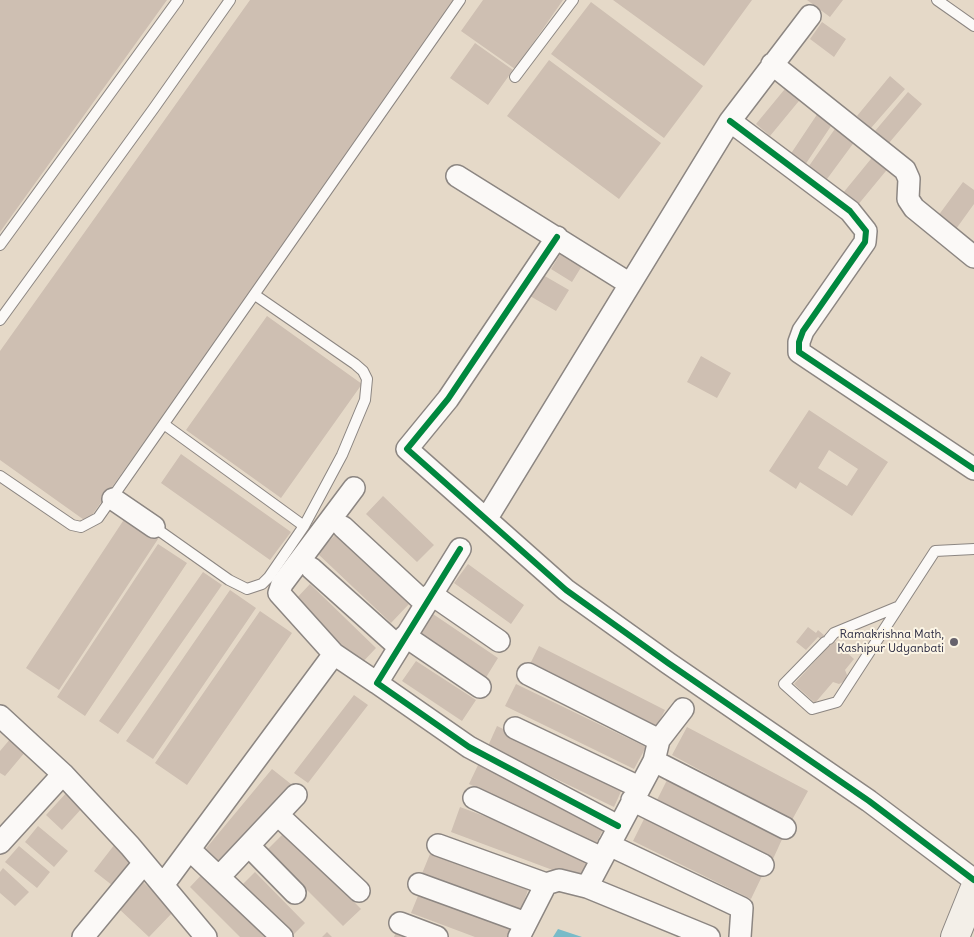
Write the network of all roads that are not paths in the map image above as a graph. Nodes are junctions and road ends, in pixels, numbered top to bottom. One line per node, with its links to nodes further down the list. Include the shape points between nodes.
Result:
1 (178, 0): 13 (lane)
2 (230, 0): 17 (lane)
3 (460, 0): 16 (lane)
4 (573, 0): 9 (lane)
5 (938, 0): 7 (lane)
6 (810, 16): 8 (street)
7 (974, 26)
8 (772, 64): 10 (street); 14 (street, via 905,170 909,178 908,200 914,208)
9 (515, 77)
10 (730, 121): 15 (street); 19 (street, via 850,211 866,231 865,242 804,331 799,352)
11 (457, 176): 12 (street)
12 (557, 237): 15 (street); 23 (street, via 448,399 407,449)
13 (0, 245)
14 (974, 257)
15 (630, 284): 23 (street)
16 (255, 295): 18 (lane); 24 (lane, via 356,364 367,379 365,400 342,455)
17 (0, 320)
18 (165, 425): 22 (lane); 24 (lane)
19 (974, 469)
20 (0, 476): 22 (lane, via 60,519 81,527 98,518)
21 (354, 488): 34 (street, via 282,584 279,593)
22 (113, 499): 25 (street)
23 (487, 518): 57 (street, via 566,590 869,801)
24 (304, 526): 25 (lane, via 269,577 262,584 248,589 228,580)
25 (154, 527)
26 (343, 528): 30 (street)
27 (460, 548): 30 (street)
28 (974, 549): 31 (lane, via 935,551)
29 (311, 568): 33 (street)
30 (428, 598): 32 (street); 33 (street)
31 (898, 606): 31 (lane, via 837,702 812,708 784,684 834,633)
32 (499, 641)
33 (402, 642): 36 (street); 37 (street)
34 (334, 654): 36 (street); 53 (street)
35 (528, 674): 41 (street)
36 (377, 683): 50 (street)
37 (480, 687)
38 (683, 709): 41 (street)
39 (0, 716): 43 (street)
40 (515, 728): 44 (street)
41 (659, 740): 42 (street)
42 (654, 761): 44 (street); 48 (street)
43 (63, 774): 49 (street); 54 (street)
44 (635, 793): 50 (street); 55 (street)
45 (296, 795): 47 (street)
46 (474, 798): 50 (street)
47 (278, 815): 52 (street); 62 (street)
48 (785, 828)
49 (0, 843)
50 (610, 843): 61 (street); 72 (street, via 742,908)
51 (438, 845): 59 (street)
52 (249, 846): 56 (street); 64 (street)
53 (190, 850): 56 (street); 60 (street)
54 (144, 863): 60 (street); 67 (street)
55 (763, 865)
56 (219, 877): 69 (street)
57 (974, 880)
58 (419, 884): 66 (street)
59 (546, 884): 61 (street, via 559,880); 66 (street)
60 (163, 886): 68 (street)
61 (587, 887): 71 (street)
62 (359, 890)
63 (974, 890): 73 (street)
64 (295, 894)
65 (400, 923): 70 (street)
66 (522, 930)
67 (84, 937)
68 (206, 937)
69 (282, 937)
70 (437, 937)
71 (709, 937)
72 (740, 937)
73 (955, 937)

